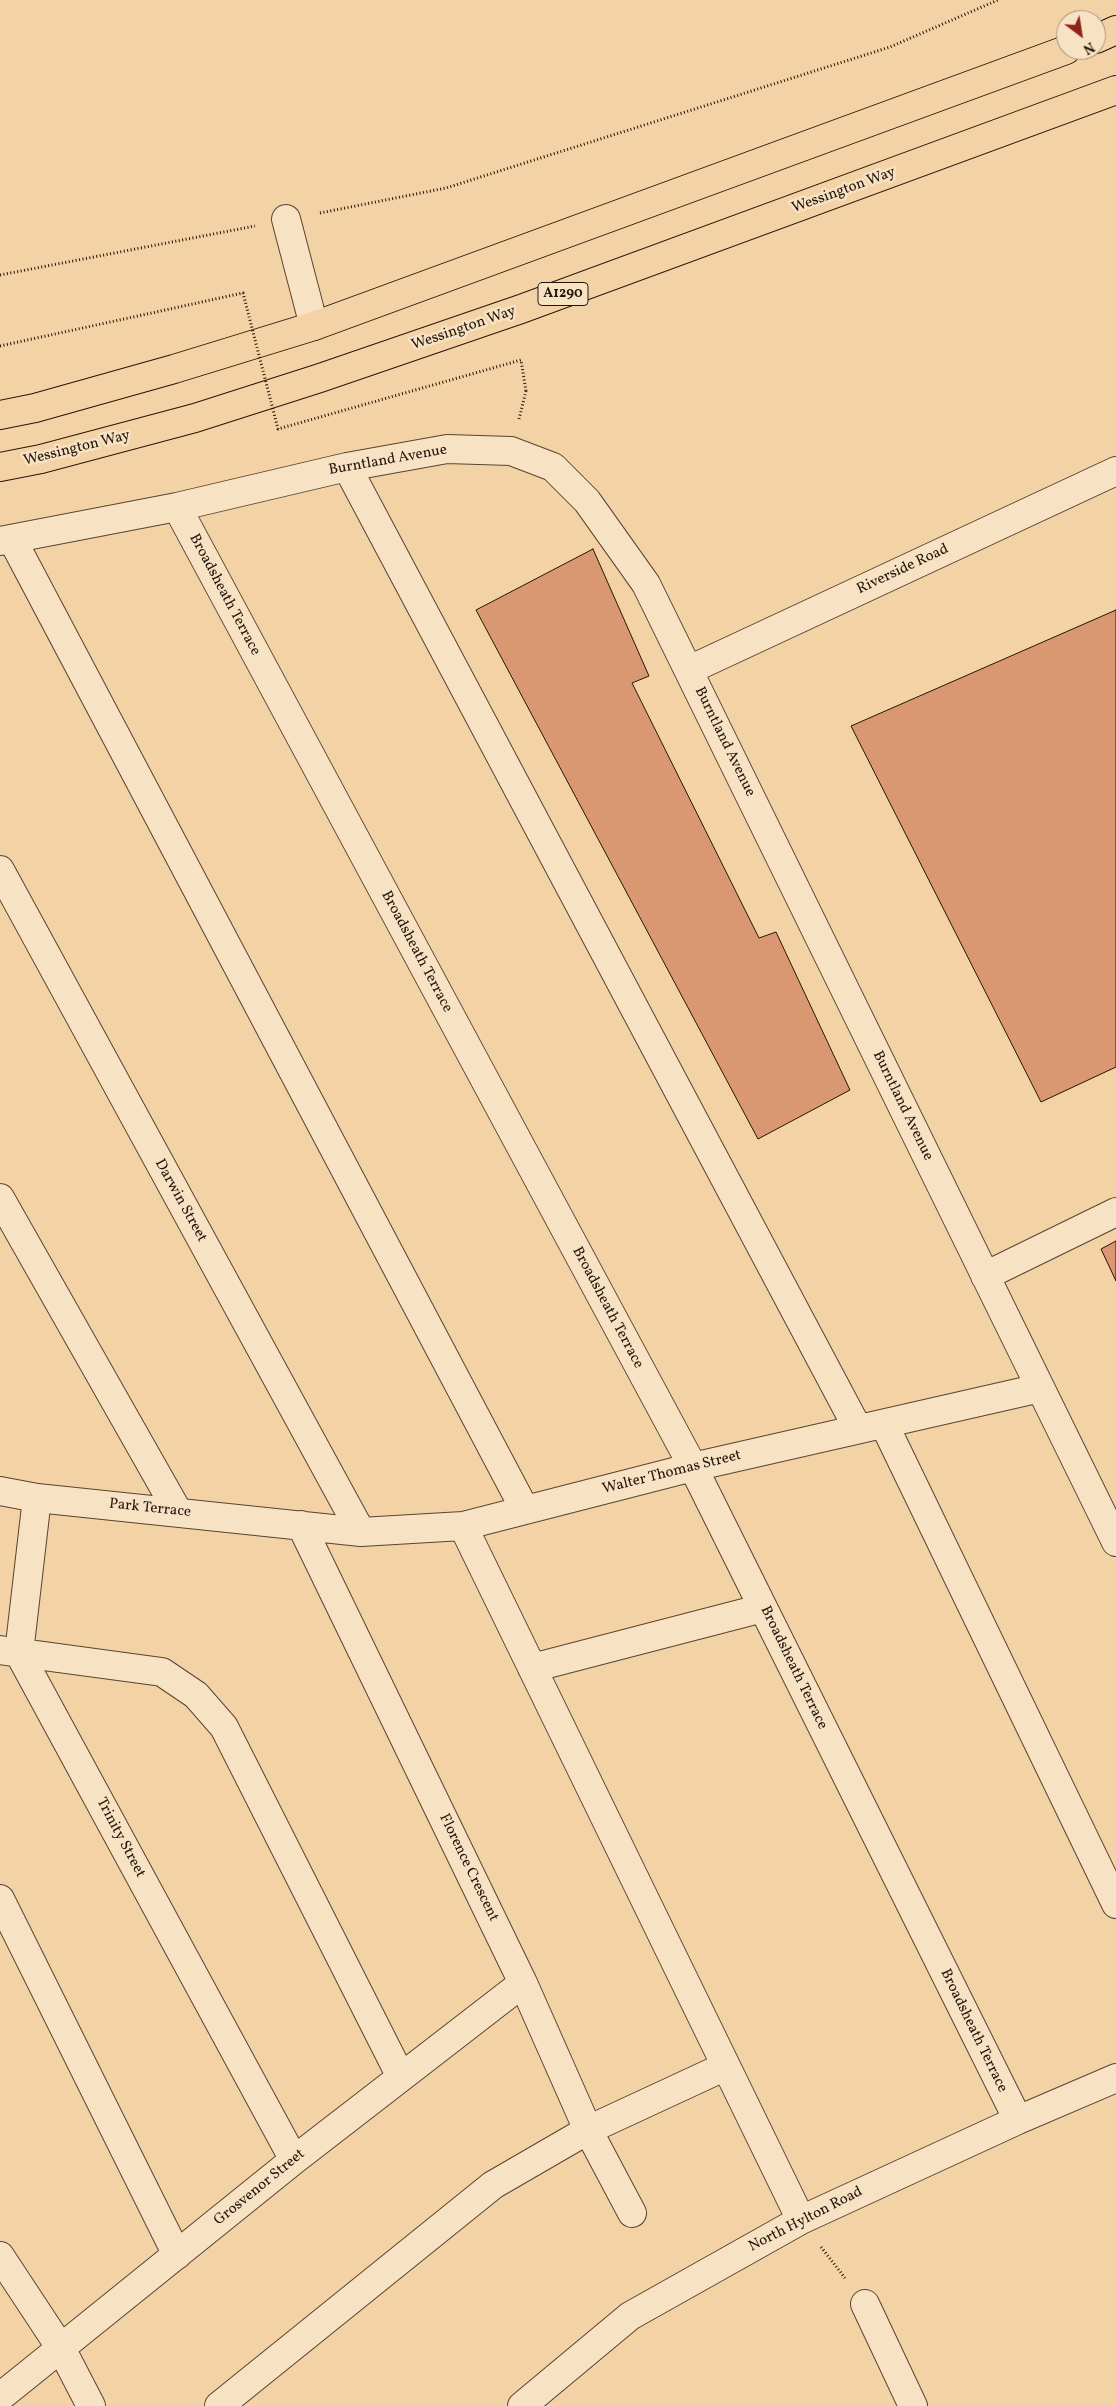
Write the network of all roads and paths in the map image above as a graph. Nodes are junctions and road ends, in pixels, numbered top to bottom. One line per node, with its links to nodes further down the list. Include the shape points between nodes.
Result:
1 (998, 0): 4 (path, via 890,47 446,188)
2 (1056, 54): 6 (main road)
3 (1116, 90): 10 (main road, Wessington Way / A1290, via 521,309 320,378 194,418)
4 (286, 219): 5 (path); 6 (street)
5 (0, 275)
6 (314, 326): 9 (main road, via 174,369)
7 (0, 346): 8 (path, bridge, via 243,293 278,429 521,360)
8 (526, 391)
9 (0, 415)
10 (0, 467)
11 (347, 467): 13 (street, Burntland Avenue); 15 (street, Burntland Avenue, via 447,449 512,451 553,467 587,501 646,584); 22 (street)
12 (1116, 471): 15 (street, Riverside Road)
13 (177, 507): 14 (street, Burntland Avenue); 23 (street, Broadsheath Terrace)
14 (6, 540): 26 (street)
15 (689, 670): 19 (street, Burntland Avenue)
16 (0, 870): 30 (street, Darwin Street)
17 (0, 1198): 27 (street)
18 (1116, 1212): 19 (street)
19 (985, 1276): 20 (street, Burntland Avenue)
20 (1040, 1388): 21 (street, Walter Thomas Street); 31 (street, Burntland Avenue)
21 (884, 1424): 22 (street, Walter Thomas Street); 36 (street)
22 (858, 1429): 23 (street, Walter Thomas Street)
23 (693, 1467): 26 (street, Walter Thomas Street); 32 (street, Broadsheath Terrace)
24 (0, 1491): 25 (street, Park Terrace)
25 (37, 1498): 27 (street, Park Terrace); 33 (street)
26 (525, 1510): 29 (street, Walter Thomas Street)
27 (178, 1512): 28 (street, Park Terrace)
28 (301, 1525): 30 (street, Walter Thomas Street); 37 (street, Florence Crescent)
29 (463, 1526): 30 (street, Walter Thomas Street); 34 (street)
30 (360, 1532)
31 (1116, 1542)
32 (763, 1608): 34 (street); 41 (street, Broadsheath Terrace)
33 (10, 1651): 39 (street, via 162,1672 202,1702 224,1727); 43 (street, Trinity Street)
34 (532, 1668): 38 (street)
35 (0, 1899): 47 (street)
36 (1116, 1904)
37 (523, 1982): 39 (street, Grosvenor Street); 42 (street, Florence Crescent)
38 (726, 2066): 42 (street); 45 (street)
39 (401, 2077): 43 (street, Grosvenor Street)
40 (1116, 2078): 41 (street, North Hylton Road)
41 (1018, 2120): 45 (street, North Hylton Road)
42 (588, 2130): 44 (street, Florence Crescent); 52 (street, via 493,2186)
43 (294, 2160): 47 (street, Grosvenor Street)
44 (632, 2213)
45 (801, 2220): 48 (path); 53 (street, North Hylton Road, via 630,2316)
46 (0, 2256): 49 (street)
47 (177, 2256): 49 (street, Grosvenor Street)
48 (864, 2304): 54 (street)
49 (62, 2350): 50 (street, Grosvenor Street); 51 (street)
50 (0, 2397)
51 (91, 2406)
52 (219, 2406)
53 (522, 2406)
54 (913, 2406)

